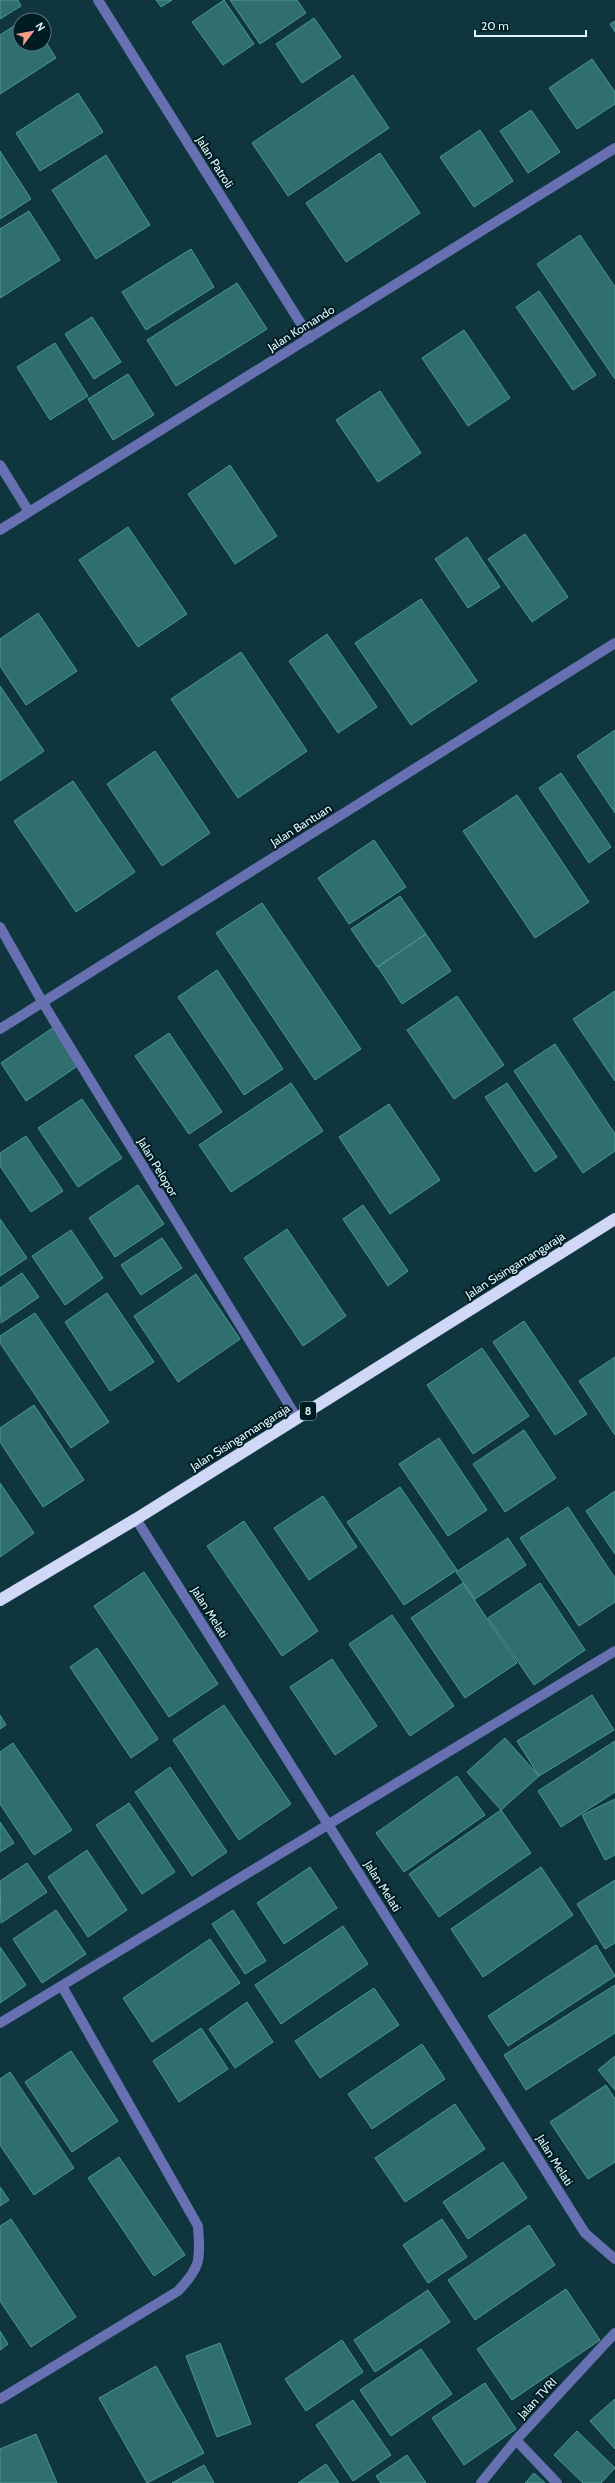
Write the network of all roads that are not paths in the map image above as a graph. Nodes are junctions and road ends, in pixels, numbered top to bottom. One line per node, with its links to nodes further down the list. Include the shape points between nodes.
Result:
1 (98, 0): 3 (street, Jalan Patroli)
2 (615, 148): 3 (street, Jalan Komando)
3 (310, 338): 5 (street, Jalan Komando)
4 (0, 465): 5 (street)
5 (29, 512): 6 (street, Jalan Komando)
6 (0, 530)
7 (615, 643): 9 (street, Jalan Bantuan)
8 (0, 927): 9 (street, Jalan Pelopor)
9 (43, 1003): 10 (street, Jalan Bantuan); 12 (street, Jalan Pelopor)
10 (0, 1029)
11 (615, 1219): 12 (highway, Jalan Sisingamangaraja / 8)
12 (297, 1418): 13 (highway, Jalan Sisingamangaraja / 8)
13 (136, 1519): 14 (highway, Jalan Sisingamangaraja / 8); 16 (street, Jalan Melati)
14 (0, 1600)
15 (615, 1650): 16 (street)
16 (329, 1825): 17 (street); 19 (street, Jalan Melati, via 585,2233)
17 (62, 1986): 18 (street); 21 (street, via 198,2226 200,2252 195,2273 178,2291)
18 (0, 2023)
19 (615, 2259)
20 (615, 2333): 22 (street, Jalan TVRI)
21 (0, 2399)
22 (516, 2440): 23 (street, Jalan TVRI); 24 (street)
23 (481, 2483)
24 (557, 2483)

